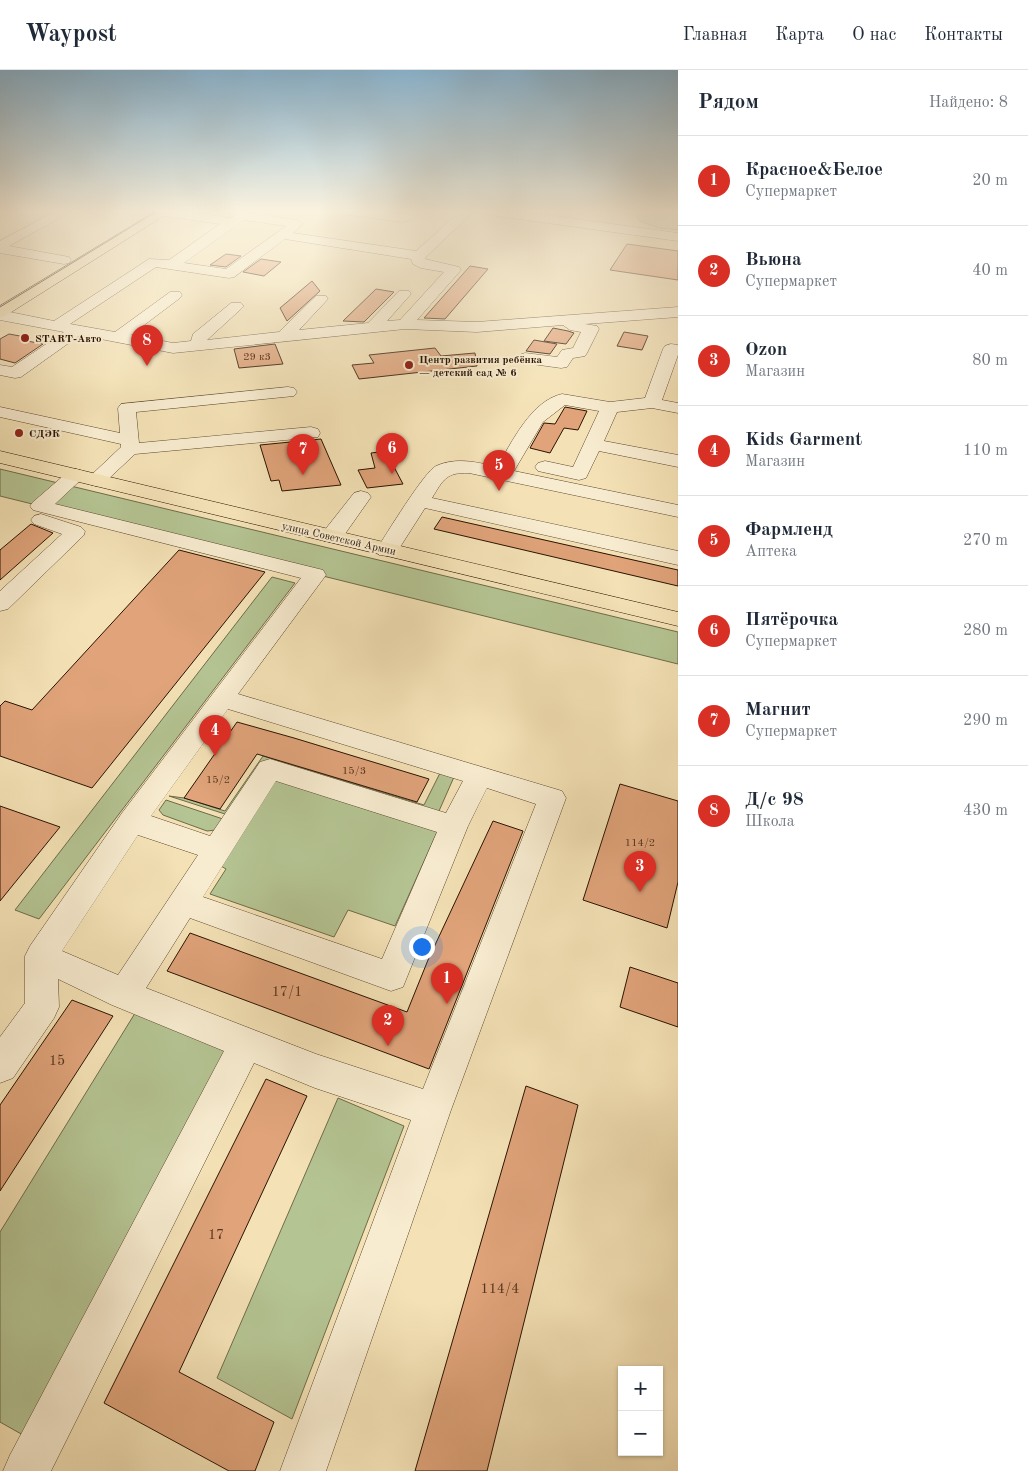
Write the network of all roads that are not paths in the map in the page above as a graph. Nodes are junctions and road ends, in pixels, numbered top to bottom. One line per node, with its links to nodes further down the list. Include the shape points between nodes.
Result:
1 (39, 275): 8 (main road)
2 (62, 275): 11 (main road)
3 (134, 275): 14 (lane)
4 (449, 275): 13 (lane)
5 (404, 294): 15 (lane)
6 (176, 295): 18 (lane)
7 (321, 298): 17 (lane)
8 (0, 299)
9 (236, 306): 19 (lane, via 199,338)
10 (678, 312): 12 (lane)
11 (0, 314): 14 (lane)
12 (566, 320): 13 (lane, via 477,327); 21 (lane, via 576,327 591,329 579,353 568,353 561,363)
13 (405, 324): 15 (lane)
14 (56, 326): 16 (lane)
15 (373, 327): 17 (lane)
16 (77, 330): 18 (lane); 22 (lane, via 15,373)
17 (284, 336): 19 (lane)
18 (118, 337): 19 (lane, via 173,348)
19 (199, 346)
20 (678, 350): 24 (lane, via 671,349)
21 (525, 358)
22 (0, 370)
23 (288, 392): 30 (lane, via 127,408)
24 (652, 403): 25 (lane); 26 (lane)
25 (610, 407): 29 (lane); 33 (lane, via 562,399 536,419)
26 (678, 408)
27 (0, 412): 30 (lane)
28 (311, 432): 30 (lane)
29 (593, 444): 32 (lane); 33 (lane, via 579,474)
30 (130, 445): 34 (lane)
31 (0, 456): 34 (main road, улица Советской Армии)
32 (678, 461)
33 (507, 467): 36 (lane, via 459,466 444,469); 38 (lane)
34 (86, 477): 37 (lane); 39 (main road, улица Советской Армии)
35 (361, 497): 39 (lane)
36 (419, 501): 40 (lane); 41 (lane)
37 (40, 506): 42 (lane, via 31,514 32,517 74,531 73,535); 44 (lane, via 315,574)
38 (678, 511)
39 (332, 536): 40 (main road, улица Советской Армии)
40 (387, 550): 43 (main road, улица Советской Армии)
41 (678, 558)
42 (0, 604)
43 (678, 619)
44 (222, 698): 45 (lane); 46 (lane)
45 (479, 776): 47 (lane); 54 (lane, via 552,798)
46 (132, 821): 48 (lane); 50 (lane)
47 (454, 826): 48 (lane, via 270,769); 49 (lane, via 391,978)
48 (217, 850): 49 (lane)
49 (183, 903): 51 (lane)
50 (41, 956): 51 (lane); 53 (lane, via 42,1007)
51 (124, 994): 52 (lane)
52 (246, 1044): 54 (lane, via 315,1072); 55 (lane)
53 (0, 1066)
54 (433, 1110): 56 (lane)
55 (26, 1471)
56 (302, 1471)

